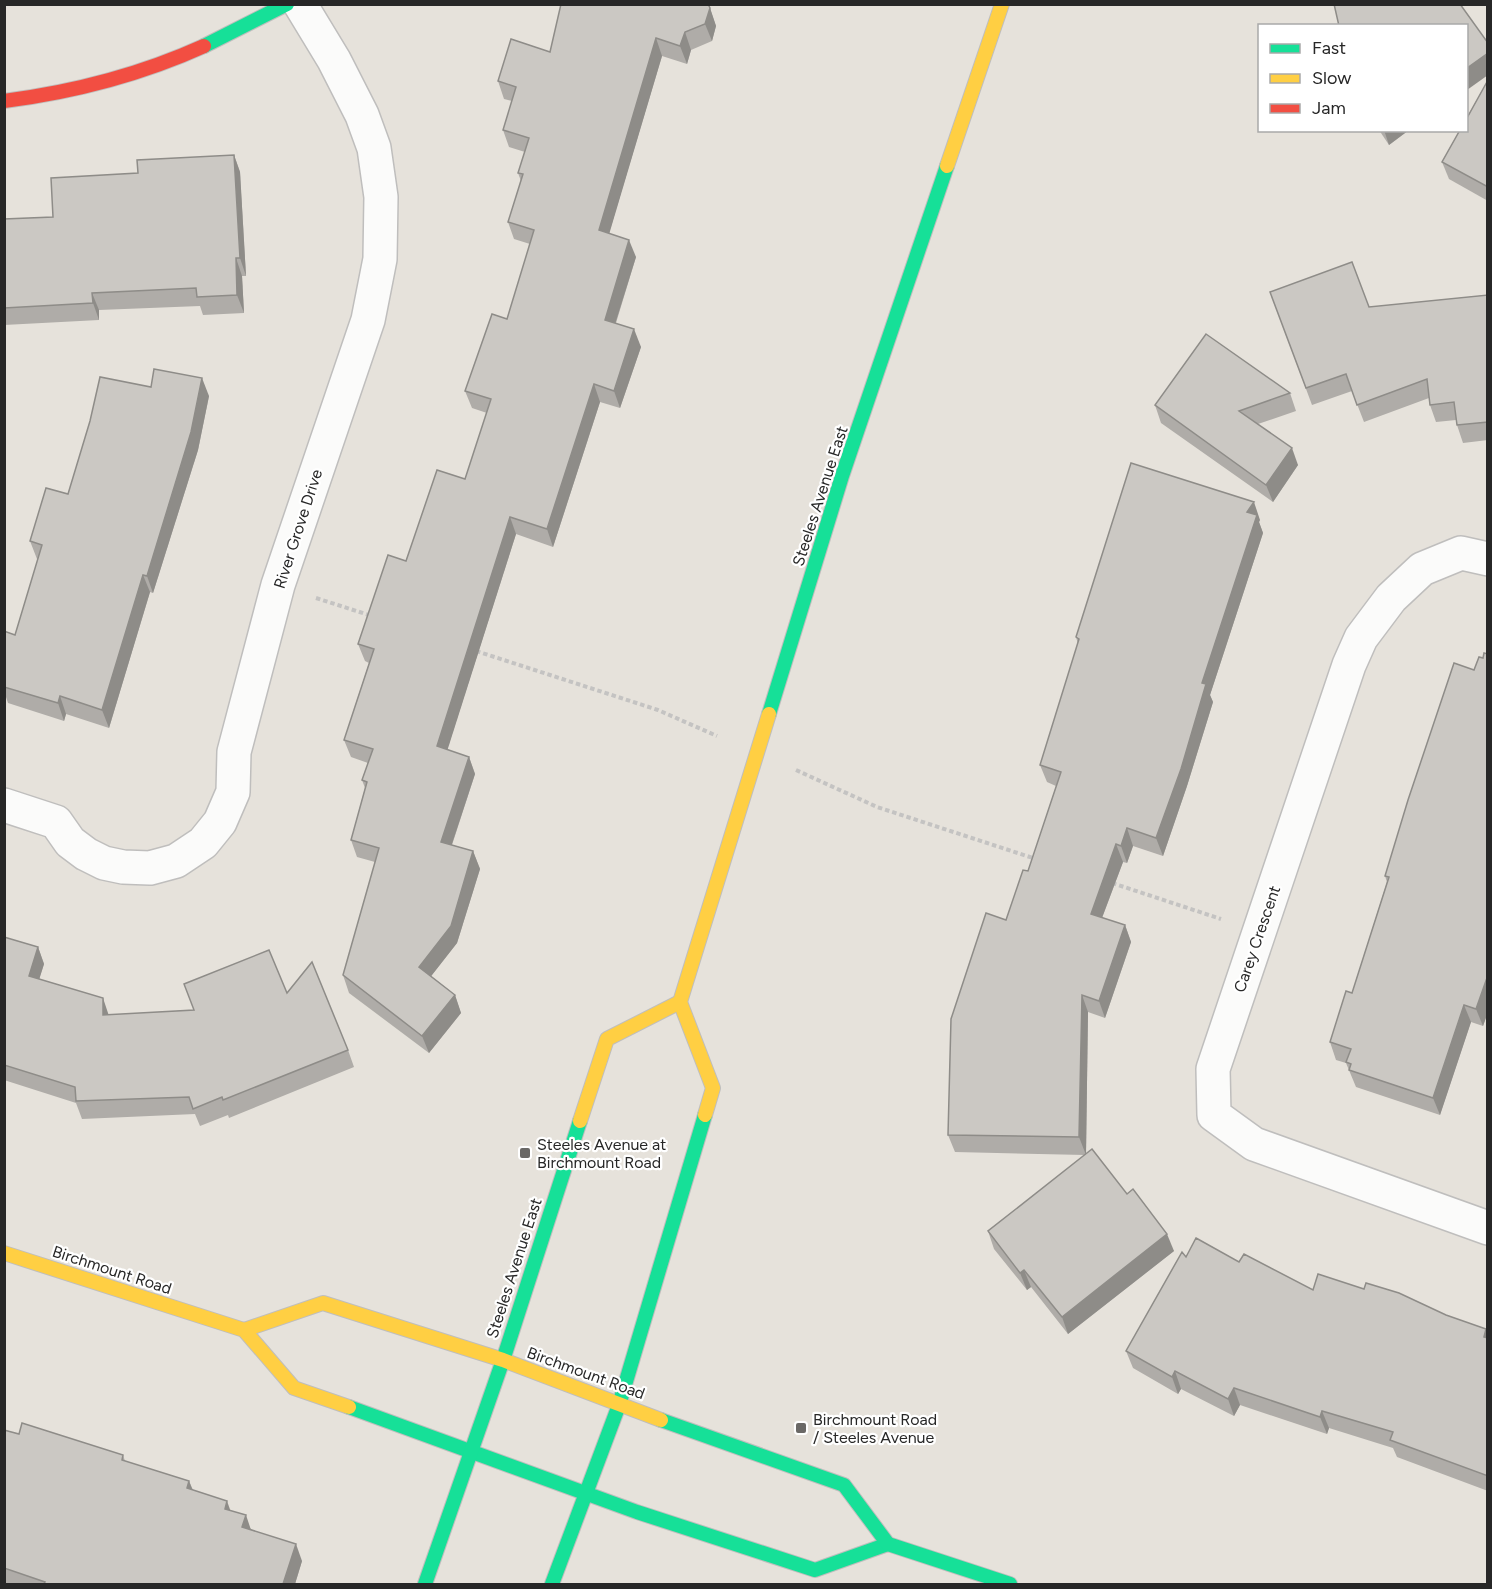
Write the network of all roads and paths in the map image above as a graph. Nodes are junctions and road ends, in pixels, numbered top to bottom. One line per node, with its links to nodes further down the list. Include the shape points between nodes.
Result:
1 (287, 4): 4 (main road, via 165,64 96,86)
2 (300, 4): 6 (street, River Grove Drive, via 334,60 374,148 381,197 380,259 368,320)
3 (1002, 4): 15 (main road, Steeles Avenue East, via 842,476)
4 (4, 101)
5 (1488, 559): 14 (street, Carey Crescent, via 1461,553 1422,569 1391,598 1361,638)
6 (278, 585): 7 (path); 10 (street, River Grove Drive, via 234,752 234,792 220,822 203,843 176,861 150,868 123,867 86,854 70,842 56,822)
7 (376, 618)
8 (466, 648): 9 (path)
9 (658, 711)
10 (4, 805)
11 (877, 807): 12 (path)
12 (1046, 862)
13 (1102, 880): 14 (path)
14 (1259, 931): 16 (street, Carey Crescent, via 1213,1069 1214,1115 1254,1144)
15 (680, 1002): 19 (main road, Steeles Avenue East, via 607,1039); 20 (main road, via 713,1088)
16 (1488, 1228)
17 (4, 1253): 18 (main road, Birchmount Road)
18 (244, 1330): 19 (main road, Birchmount Road, via 322,1303); 21 (main road, via 294,1388)
19 (503, 1360): 20 (main road, Birchmount Road); 21 (main road, Steeles Avenue East)
20 (619, 1405): 22 (main road); 23 (main road, Birchmount Road, via 844,1485)
21 (472, 1450): 22 (main road); 24 (main road, Steeles Avenue East)
22 (585, 1492): 23 (main road, via 815,1570); 25 (main road)
23 (888, 1544): 26 (main road)
24 (425, 1584)
25 (552, 1584)
26 (1010, 1584)

